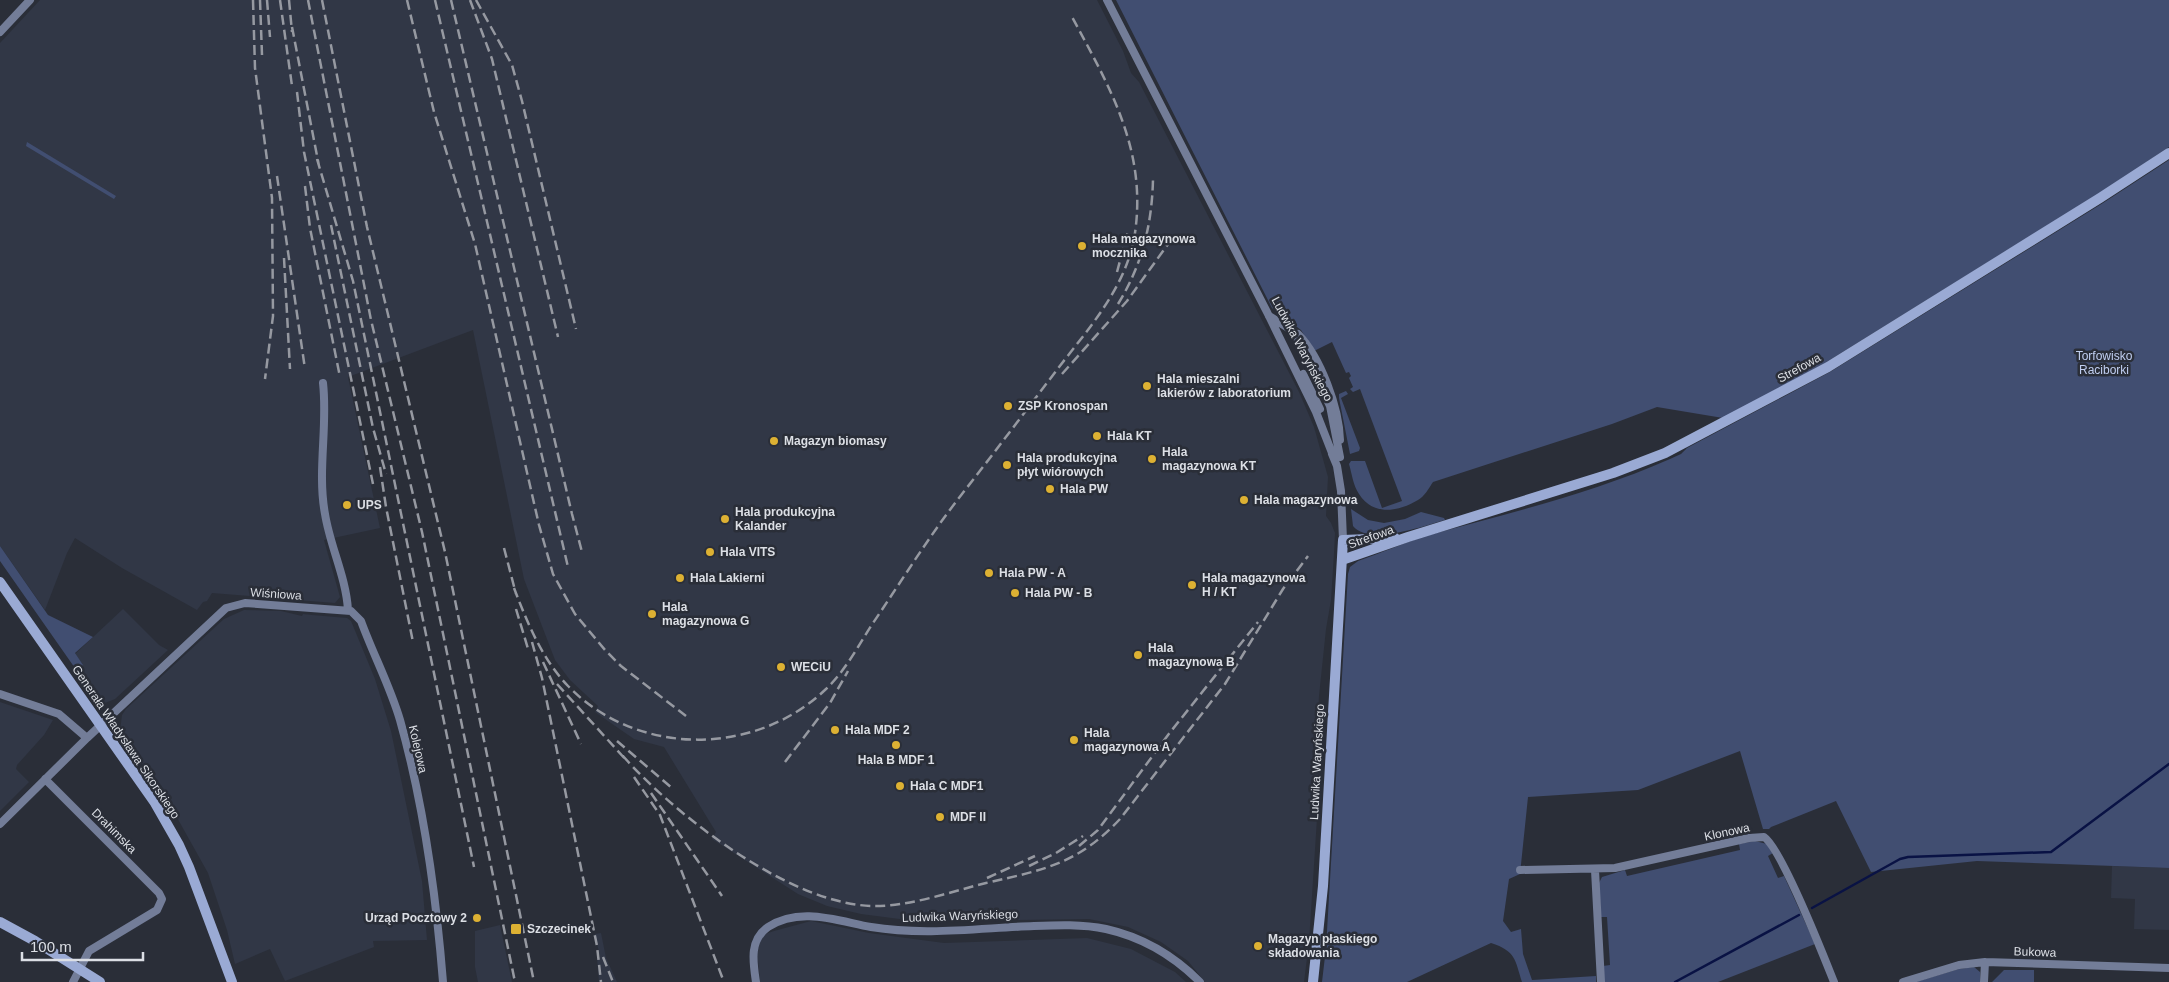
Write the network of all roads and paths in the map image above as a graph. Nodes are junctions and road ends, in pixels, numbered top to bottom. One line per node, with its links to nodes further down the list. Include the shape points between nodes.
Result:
1 (30, 0): 3 (street)
2 (1107, 0): 5 (street, Ludwika Waryńskiego)
3 (0, 32)
4 (2169, 153): 8 (street, Strefowa, via 1828,367 1672,449 1613,473)
5 (1269, 316): 7 (street, Ludwika Waryńskiego, via 1312,390); 7 (street, via 1292,331 1326,397)
6 (323, 383): 12 (street, via 325,514)
7 (1337, 458): 9 (street, Ludwika Waryńskiego)
8 (1408, 537): 9 (street, Strefowa); 10 (street, Strefowa)
9 (1343, 540): 10 (street, Ludwika Waryńskiego)
10 (1342, 560): 30 (street, Ludwika Waryńskiego, via 1323,886)
11 (0, 582): 14 (street, Generała Władysława Sikorskiego)
12 (348, 610): 14 (street, Wiśniowa, via 245,603 231,605); 27 (street, Kolejowa, via 361,621 400,719 429,851)
13 (0, 694): 15 (street, via 59,714)
14 (100, 725): 15 (street, Wiśniowa); 24 (street, Generała Władysława Sikorskiego, via 155,803 179,845)
15 (87, 738): 16 (street, Wiśniowa)
16 (45, 779): 17 (street, Wiśniowa); 22 (street, Drahimska, via 159,893 162,902 157,910 89,951)
17 (0, 824)
18 (1520, 870): 19 (street, Klonowa)
19 (1595, 870): 31 (street); 32 (street, Klonowa, via 1764,837 1770,842 1809,921)
20 (0, 922): 22 (street)
21 (1985, 962): 23 (street, Bukowa); 33 (street, Bukowa, via 1958,965); 34 (street)
22 (79, 968): 25 (street); 26 (street)
23 (2169, 968)
24 (230, 979)
25 (73, 982)
26 (100, 982)
27 (443, 982)
28 (756, 982): 29 (street, Ludwika Waryńskiego, via 753,951 758,936 773,924 804,916 915,931 1098,927 1126,934 1157,949)
29 (1200, 982)
30 (1313, 982)
31 (1601, 982)
32 (1834, 982)
33 (1903, 982)
34 (1984, 982)

